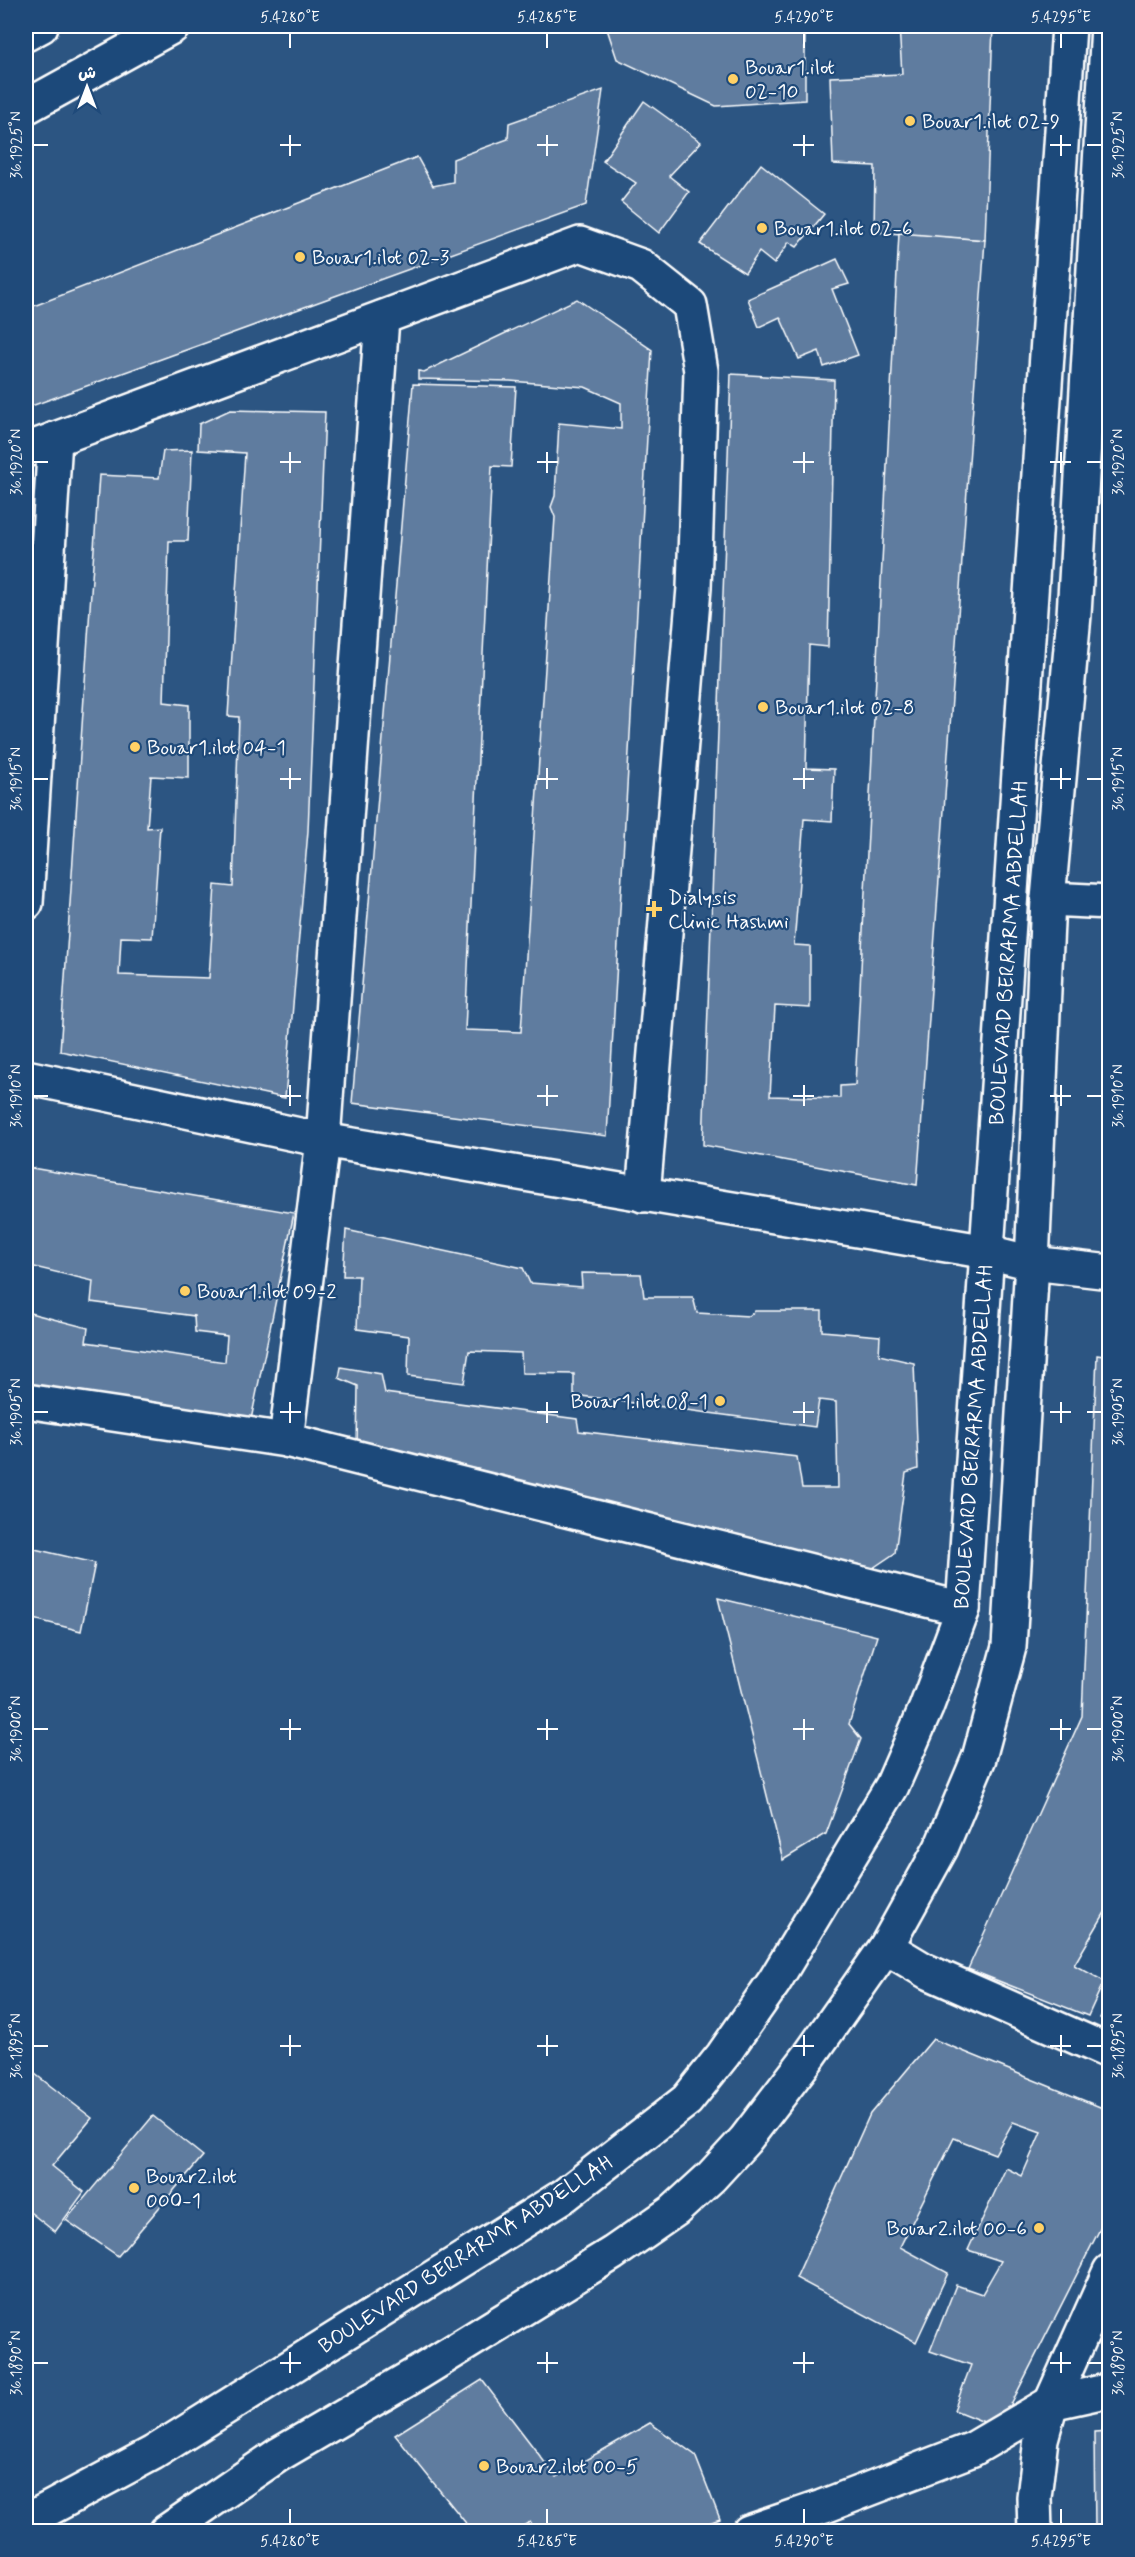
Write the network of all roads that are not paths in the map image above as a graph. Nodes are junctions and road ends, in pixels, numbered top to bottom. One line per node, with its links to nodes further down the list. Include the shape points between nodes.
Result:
1 (41, 26): 5 (street)
2 (173, 26): 6 (street)
3 (1070, 26): 15 (street, BOULEVARD BERRARMA ABDELLAH)
4 (1108, 26): 9 (street, BOULEVARD BERRARMA ABDELLAH, via 1074,615)
5 (26, 34)
6 (26, 107)
7 (382, 318): 8 (street); 13 (street); 14 (street, via 580,244 640,266 690,305 701,371 694,588)
8 (40, 444): 11 (street)
9 (1048, 899): 10 (street); 16 (street, BOULEVARD BERRARMA ABDELLAH)
10 (1110, 902)
11 (26, 903)
12 (26, 1077): 13 (street)
13 (323, 1140): 14 (street); 19 (street)
14 (643, 1195): 15 (street)
15 (988, 1252): 16 (street); 20 (street, BOULEVARD BERRARMA ABDELLAH)
16 (1032, 1263): 17 (street); 21 (street, BOULEVARD BERRARMA ABDELLAH, via 1009,1647 980,1758 941,1848)
17 (1110, 1272)
18 (26, 1401): 19 (street)
19 (286, 1440): 20 (street)
20 (963, 1609): 26 (street, BOULEVARD BERRARMA ABDELLAH, via 892,1786 774,1982 687,2100 565,2195 153,2453)
21 (886, 1947): 22 (street, via 926,1971); 28 (street, BOULEVARD BERRARMA ABDELLAH, via 745,2140 675,2210 613,2253 279,2455)
22 (1110, 2052)
23 (1110, 2271): 25 (street)
24 (1110, 2390): 25 (street)
25 (1051, 2403): 27 (street, via 973,2449); 30 (street, via 1041,2439 1034,2497)
26 (26, 2521)
27 (799, 2524): 29 (street)
28 (166, 2532)
29 (749, 2532)
30 (1035, 2532)

